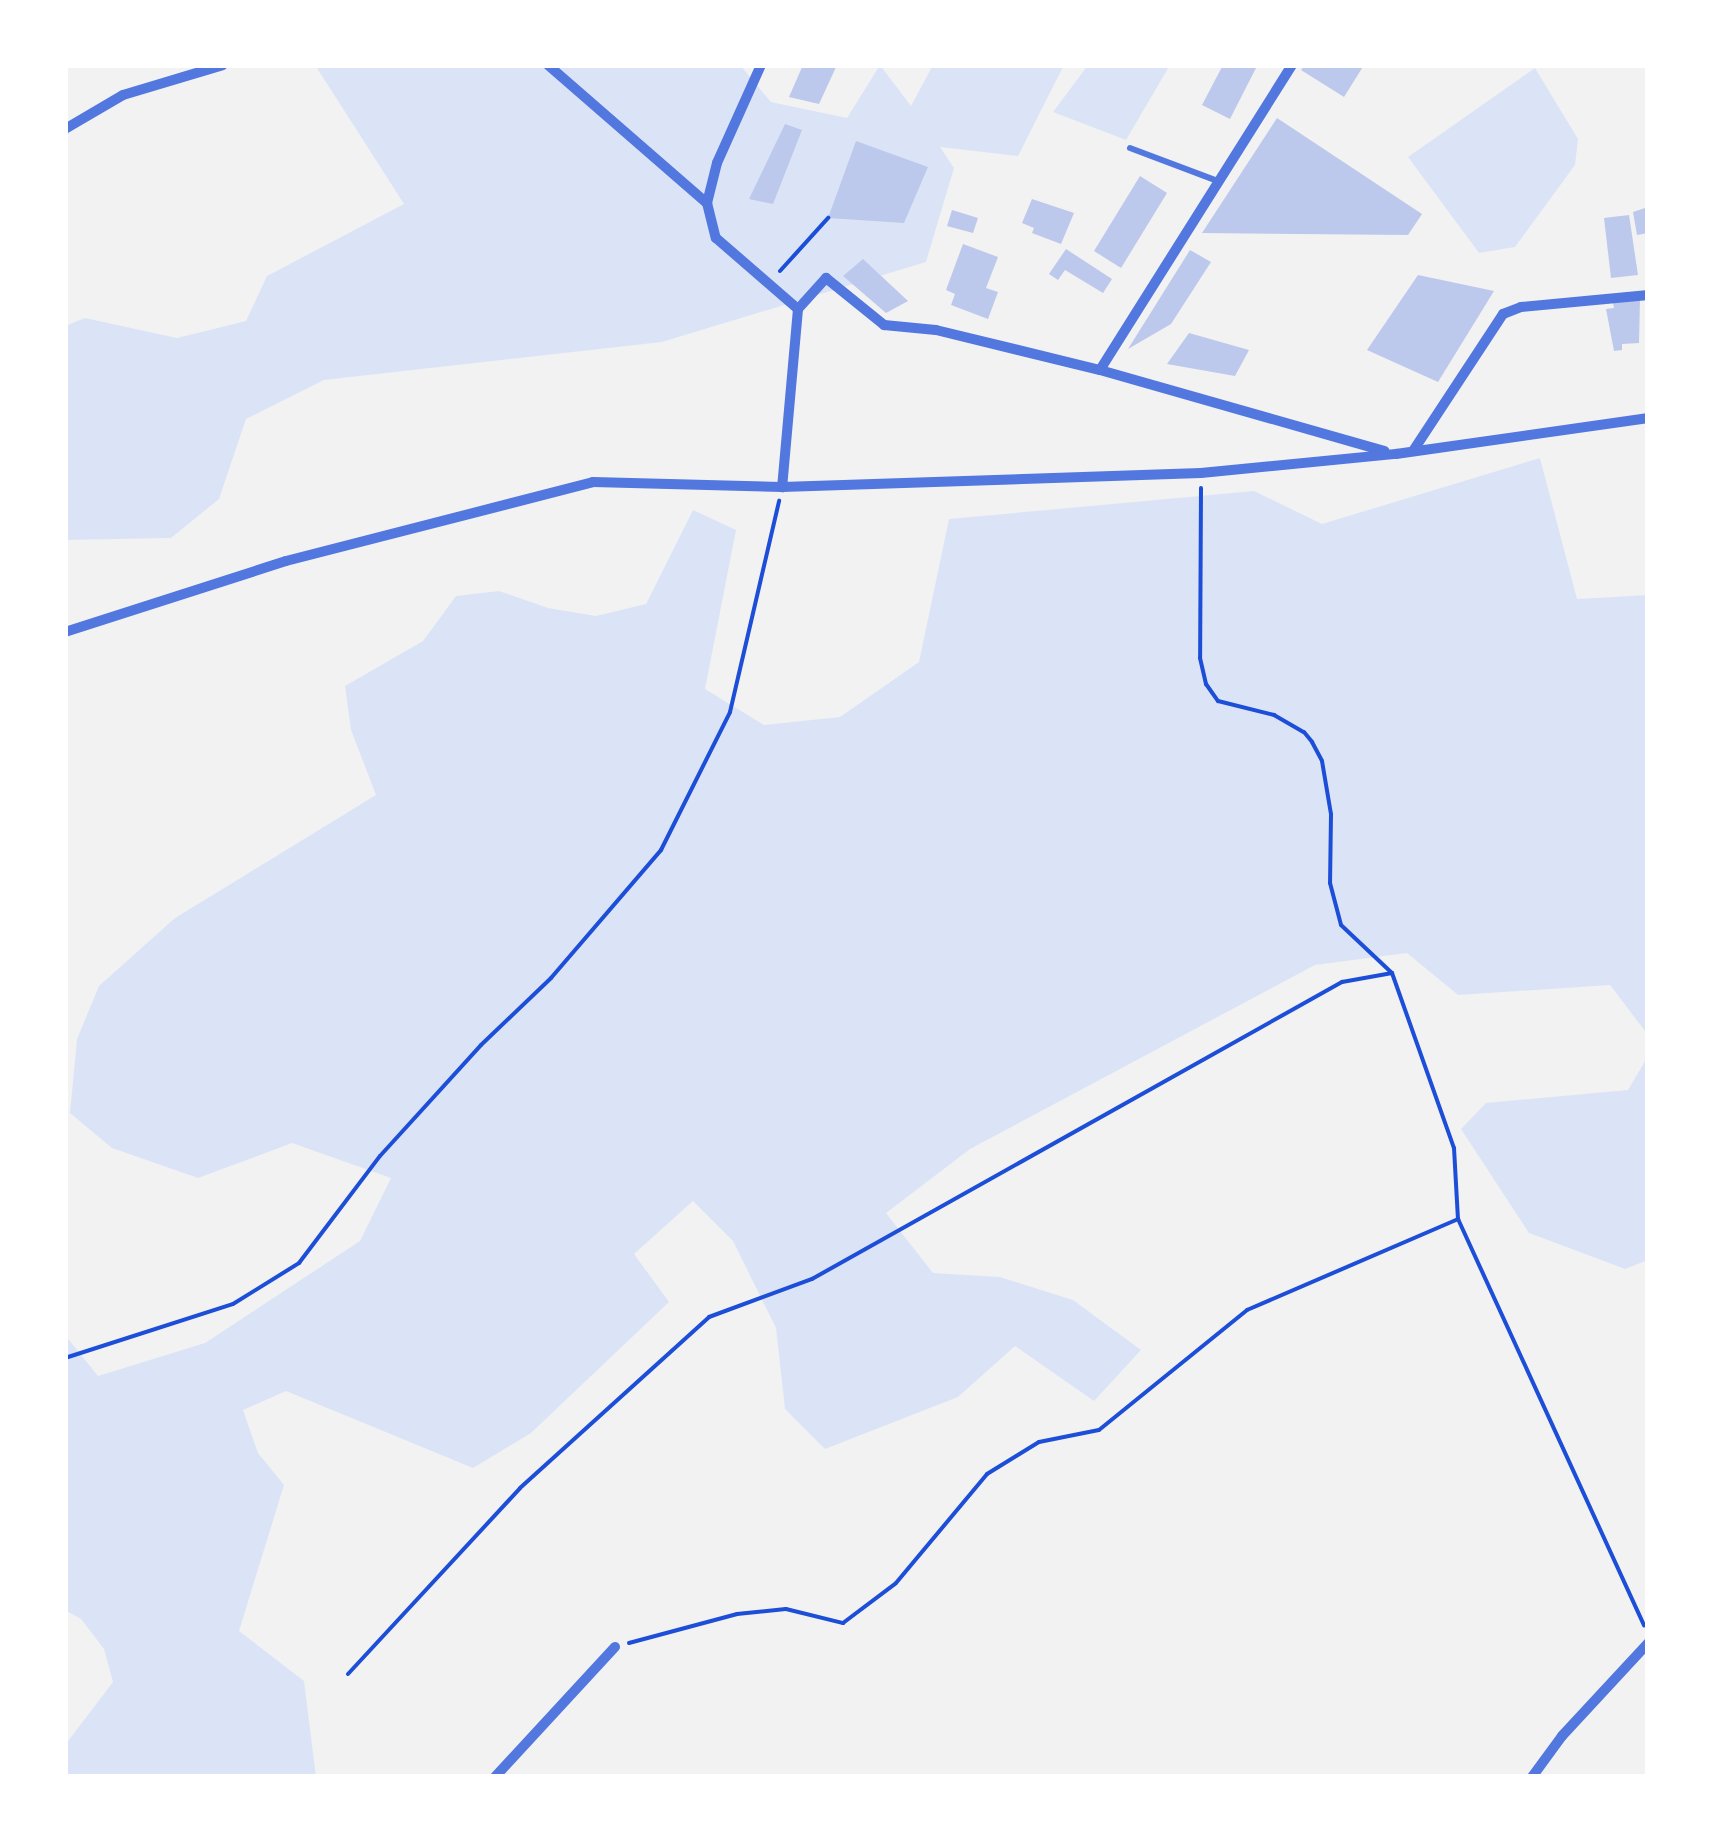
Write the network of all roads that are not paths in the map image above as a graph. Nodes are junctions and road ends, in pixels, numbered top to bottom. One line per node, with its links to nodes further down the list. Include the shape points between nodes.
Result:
1 (223, 65): 5 (street, via 123,96)
2 (548, 65): 8 (street)
3 (761, 65): 8 (street, via 717,163)
4 (1292, 65): 7 (street)
5 (65, 129)
6 (1130, 148): 7 (lane)
7 (1219, 182): 11 (street)
8 (707, 203): 10 (street, via 716,238)
9 (1648, 294): 13 (street, via 1503,314)
10 (798, 308): 11 (street, via 826,278 884,326 936,330); 15 (street)
11 (1100, 370): 14 (street)
12 (1648, 418): 13 (street)
13 (1413, 451): 14 (street)
14 (1396, 454): 15 (street, via 1201,473)
15 (782, 487): 16 (street, via 593,482 286,561)
16 (65, 632)
17 (1648, 1640): 20 (street)
18 (615, 1647): 19 (street)
19 (495, 1777)
20 (1532, 1777)

